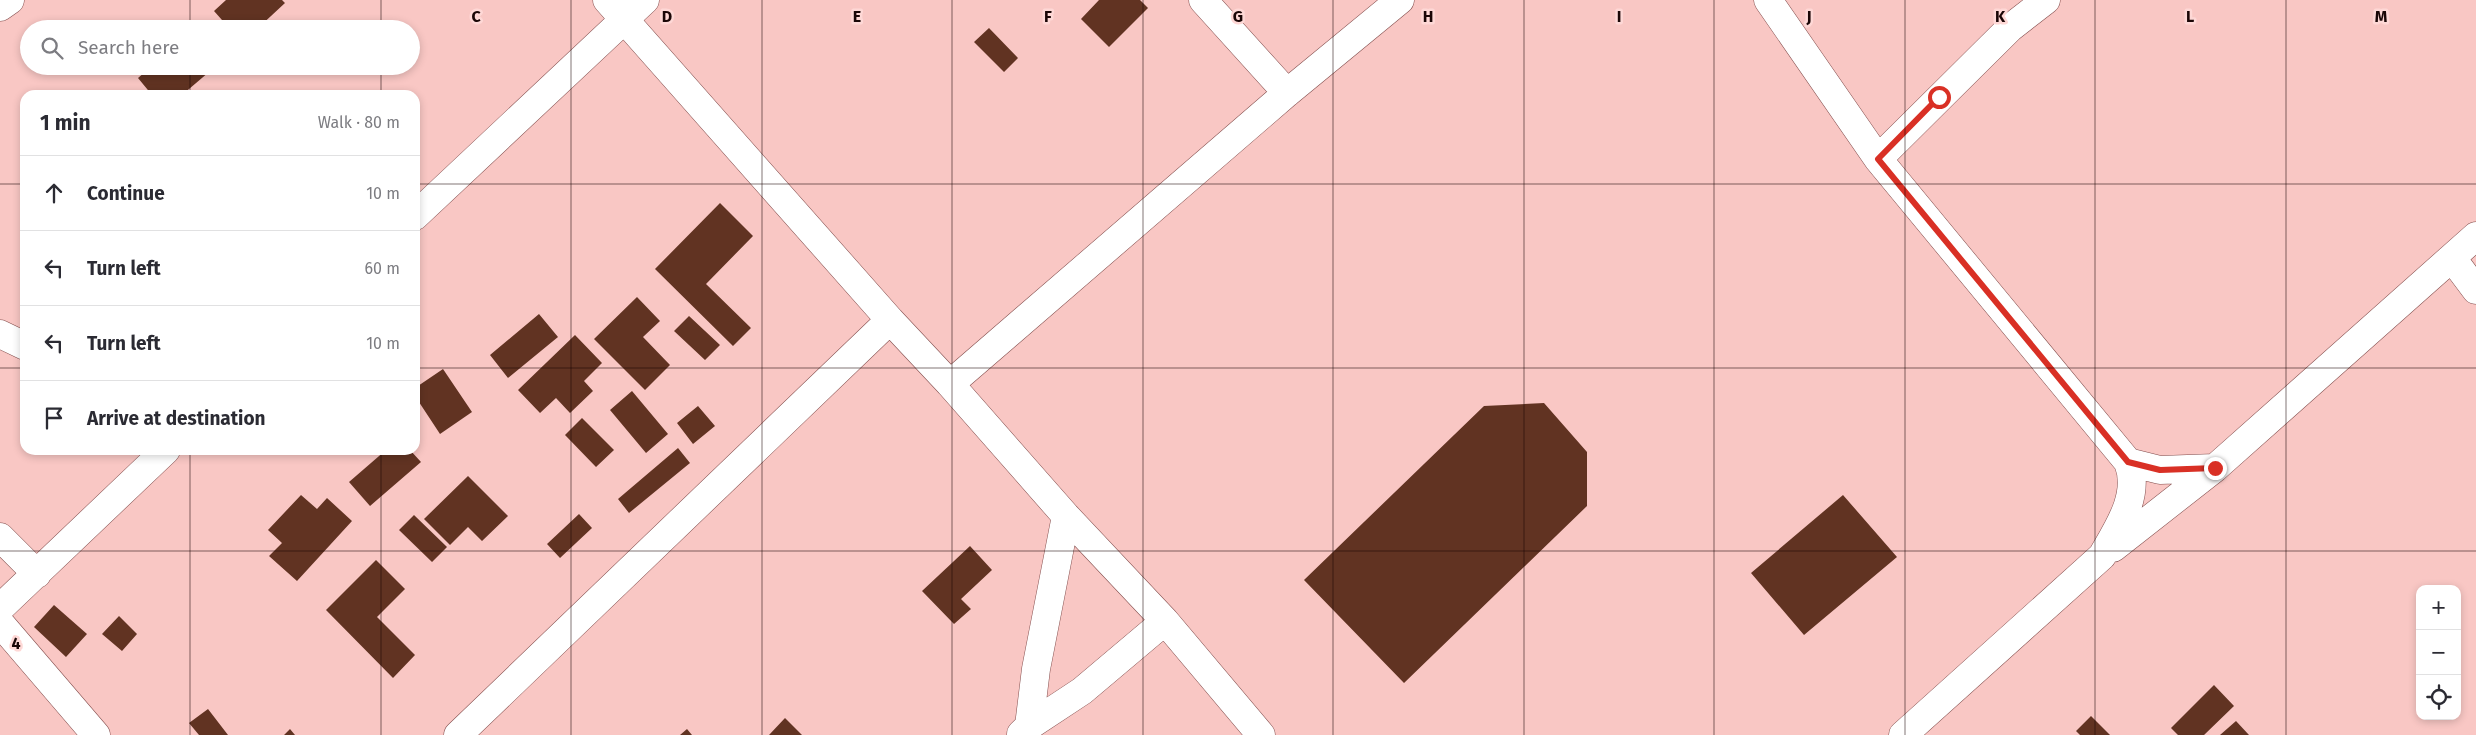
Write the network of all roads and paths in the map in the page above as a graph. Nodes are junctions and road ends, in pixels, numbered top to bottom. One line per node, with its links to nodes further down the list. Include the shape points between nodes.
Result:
1 (10, 0): 7 (street)
2 (646, 0): 8 (street)
3 (1203, 0): 9 (street)
4 (1400, 0): 9 (street)
5 (1768, 0): 10 (street)
6 (2046, 0): 10 (street, via 2010,28)
7 (0, 7)
8 (616, 10): 11 (street); 15 (street)
9 (1287, 93): 18 (street)
10 (1878, 159): 20 (street)
11 (420, 211)
12 (2476, 236): 13 (street)
13 (2452, 258): 14 (street); 21 (street)
14 (2476, 290)
15 (890, 320): 18 (street); 31 (street)
16 (0, 334): 17 (street)
17 (20, 344)
18 (950, 384): 22 (street)
19 (161, 455): 25 (street)
20 (2128, 462): 21 (street, via 2160,470); 24 (street, via 2132,477 2128,507)
21 (2215, 468): 24 (street)
22 (1066, 516): 27 (street); 29 (street)
23 (0, 537): 25 (street)
24 (2102, 556): 33 (street)
25 (36, 574): 26 (street)
26 (0, 608)
27 (1165, 621): 29 (street, via 1082,691); 32 (street)
28 (0, 623): 30 (street)
29 (1024, 730)
30 (96, 735)
31 (458, 735)
32 (1261, 735)
33 (1903, 735)

